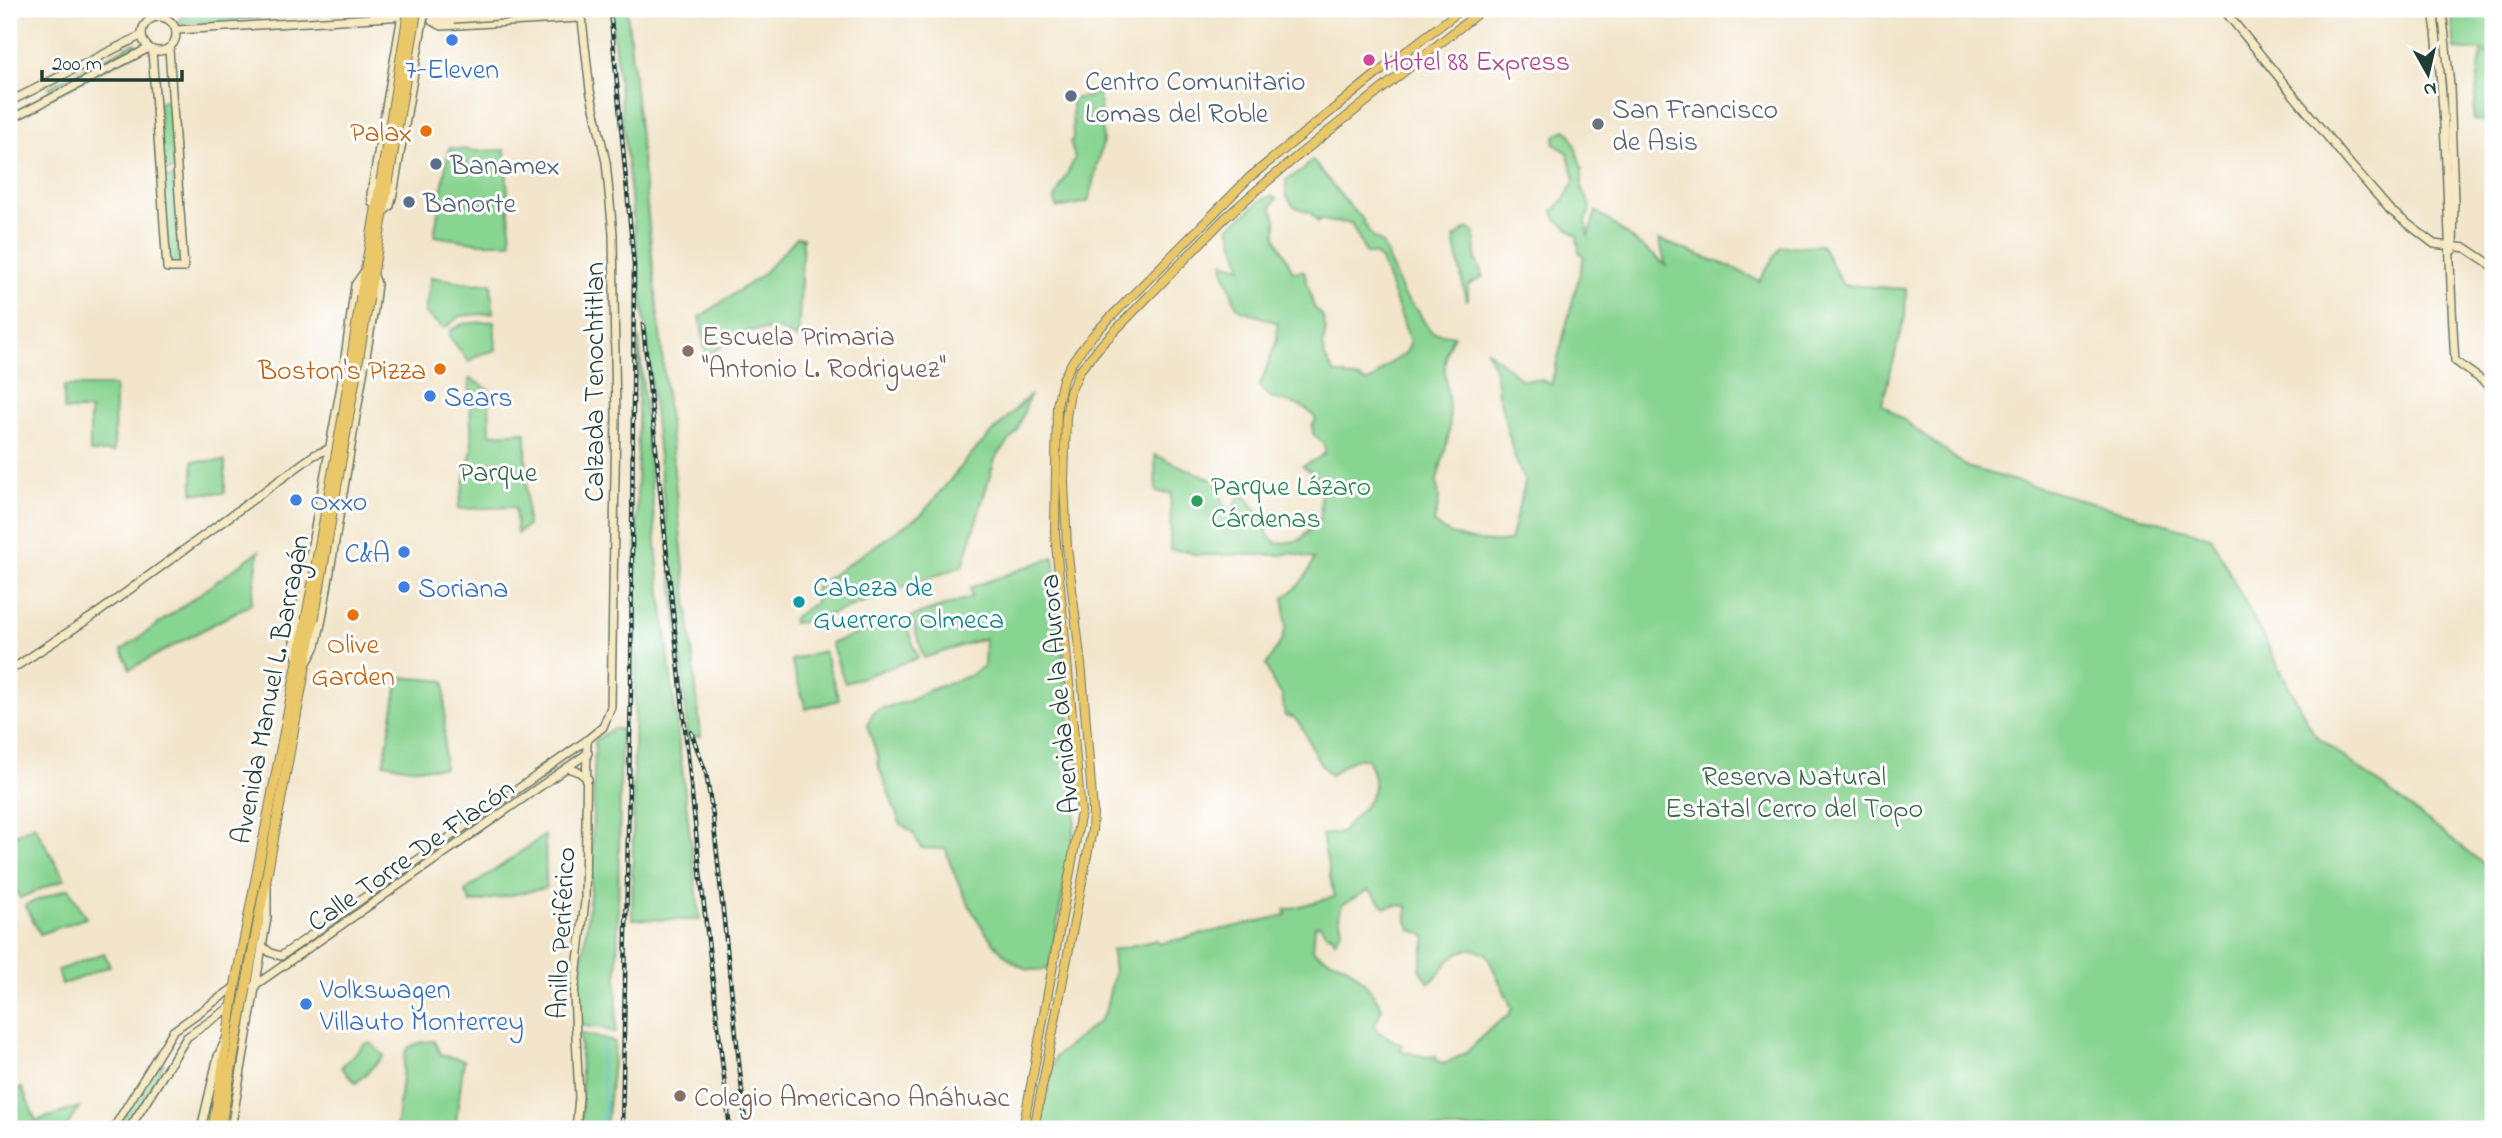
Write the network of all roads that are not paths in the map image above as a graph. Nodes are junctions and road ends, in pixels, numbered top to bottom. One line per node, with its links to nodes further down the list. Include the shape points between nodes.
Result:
1 (150, 9): 2 (street); 20 (street)
2 (165, 9): 18 (street)
3 (409, 9): 37 (highway, Avenida Manuel L. Barragán, bridge)
4 (442, 9): 14 (street)
5 (521, 9): 15 (street)
6 (537, 9): 19 (street)
7 (566, 9): 17 (street)
8 (605, 9): 15 (street, bridge)
9 (1462, 9): 25 (main road, Avenida de la Aurora)
10 (1483, 9): 28 (main road, Avenida de la Aurora)
11 (2223, 9): 39 (street, via 2390,210 2427,240)
12 (2433, 9): 39 (street, via 2443,91)
13 (2442, 9): 39 (street, via 2450,86)
14 (426, 15): 15 (street); 16 (street); 19 (street, via 442,26); 27 (street); 37 (highway, Avenida Manuel L. Barragán, bridge)
15 (454, 16)
16 (402, 17): 21 (street); 26 (street)
17 (567, 18): 19 (street); 55 (street, Calzada Tenochtitlan, via 581,18 606,162 613,234 611,707 603,727)
18 (169, 19): 20 (street); 21 (street)
19 (538, 20)
20 (147, 22): 22 (street)
21 (177, 30): 24 (street)
22 (142, 35): 23 (street); 29 (street)
23 (150, 49): 24 (street); 24 (street, via 167,268 184,268); 31 (street)
24 (169, 49)
25 (1383, 69): 28 (main road, via 1384,77); 35 (main road, Avenida de la Aurora)
26 (392, 72): 27 (street); 38 (street, via 371,194)
27 (414, 76): 38 (street, via 390,206)
28 (1393, 81): 36 (main road, Avenida de la Aurora)
29 (47, 82): 30 (street); 31 (street, via 46,94)
30 (24, 94): 32 (street); 33 (street, via 33,97)
31 (54, 96): 33 (street)
32 (9, 102)
33 (35, 106): 34 (street)
34 (9, 120)
35 (1286, 148): 36 (main road, via 1294,149); 53 (main road, Avenida de la Aurora, via 1235,192 1094,334 1063,379 1056,417 1055,533)
36 (1295, 158): 54 (main road, Avenida de la Aurora, via 1224,219 1102,344 1073,384 1066,417 1066,522)
37 (385, 182): 38 (highway, Avenida Manuel L. Barragán)
38 (379, 210): 41 (highway, Avenida Manuel L. Barragán)
39 (2451, 247): 40 (street, via 2471,250); 46 (street, via 2455,361)
40 (2493, 266)
41 (369, 272): 42 (street, via 355,285); 43 (street, via 377,287); 51 (highway, Avenida Manuel L. Barragán, bridge)
42 (343, 366): 43 (street, via 352,372); 44 (street)
43 (365, 367): 45 (street)
44 (341, 386): 45 (street, via 351,380); 47 (street)
45 (360, 388): 48 (street)
46 (2493, 388)
47 (329, 450): 48 (street); 49 (street); 52 (street, via 314,455 99,612)
48 (349, 450): 50 (street)
49 (318, 512): 50 (street, via 327,509); 51 (street, via 294,642)
50 (338, 519): 51 (street, via 316,646)
51 (303, 662): 65 (highway, Avenida Manuel L. Barragán); 74 (highway, Avenida Manuel L. Barragán)
52 (9, 671)
53 (1074, 717): 54 (main road, via 1079,724); 56 (main road, Avenida de la Aurora)
54 (1086, 721): 57 (main road, Avenida de la Aurora)
55 (587, 740): 58 (street, Anillo Periférico); 59 (street, Calle Torre De Flacón)
56 (1076, 745): 57 (main road, via 1081,741); 88 (main road, Avenida de la Aurora, via 1080,827)
57 (1088, 745): 89 (main road, Avenida de la Aurora, via 1092,830)
58 (588, 753): 60 (street, Calle Torre De Flacón); 62 (street, Anillo Periférico)
59 (551, 766): 61 (street); 63 (street, Calle Torre De Flacón)
60 (568, 768): 61 (street, Calle Torre De Flacón); 62 (street)
61 (556, 776): 64 (street, Calle Torre De Flacón)
62 (588, 779): 87 (street, Anillo Periférico, via 586,901 574,995)
63 (471, 822): 64 (street); 66 (street, Calle Torre De Flacón)
64 (477, 831): 67 (street, Calle Torre De Flacón)
65 (266, 878): 69 (street); 80 (highway, Avenida Manuel L. Barragán)
66 (390, 878): 67 (street); 68 (street, Calle Torre De Flacón)
67 (395, 888): 70 (street, Calle Torre De Flacón)
68 (297, 945): 70 (street); 71 (street, Calle Torre De Flacón)
69 (262, 946): 71 (street); 73 (street)
70 (303, 954): 72 (street, Calle Torre De Flacón)
71 (281, 956): 72 (street)
72 (285, 965): 73 (street, Calle Torre De Flacón)
73 (254, 986): 86 (street)
74 (235, 987): 75 (highway, Avenida Manuel L. Barragán); 77 (street, via 176,1028)
75 (232, 1006): 76 (highway, Avenida Manuel L. Barragán); 78 (street, via 187,1037)
76 (227, 1038): 80 (highway, Avenida Manuel L. Barragán); 83 (street, via 218,1056)
77 (160, 1054): 78 (street); 79 (street); 81 (street)
78 (173, 1056): 79 (street)
79 (168, 1064): 82 (street)
80 (219, 1110): 84 (highway, Avenida Manuel L. Barragán); 85 (highway, Avenida Manuel L. Barragán)
81 (113, 1129)
82 (129, 1129)
83 (201, 1129)
84 (212, 1129)
85 (220, 1129)
86 (231, 1129)
87 (576, 1129)
88 (1023, 1129)
89 (1034, 1129)

